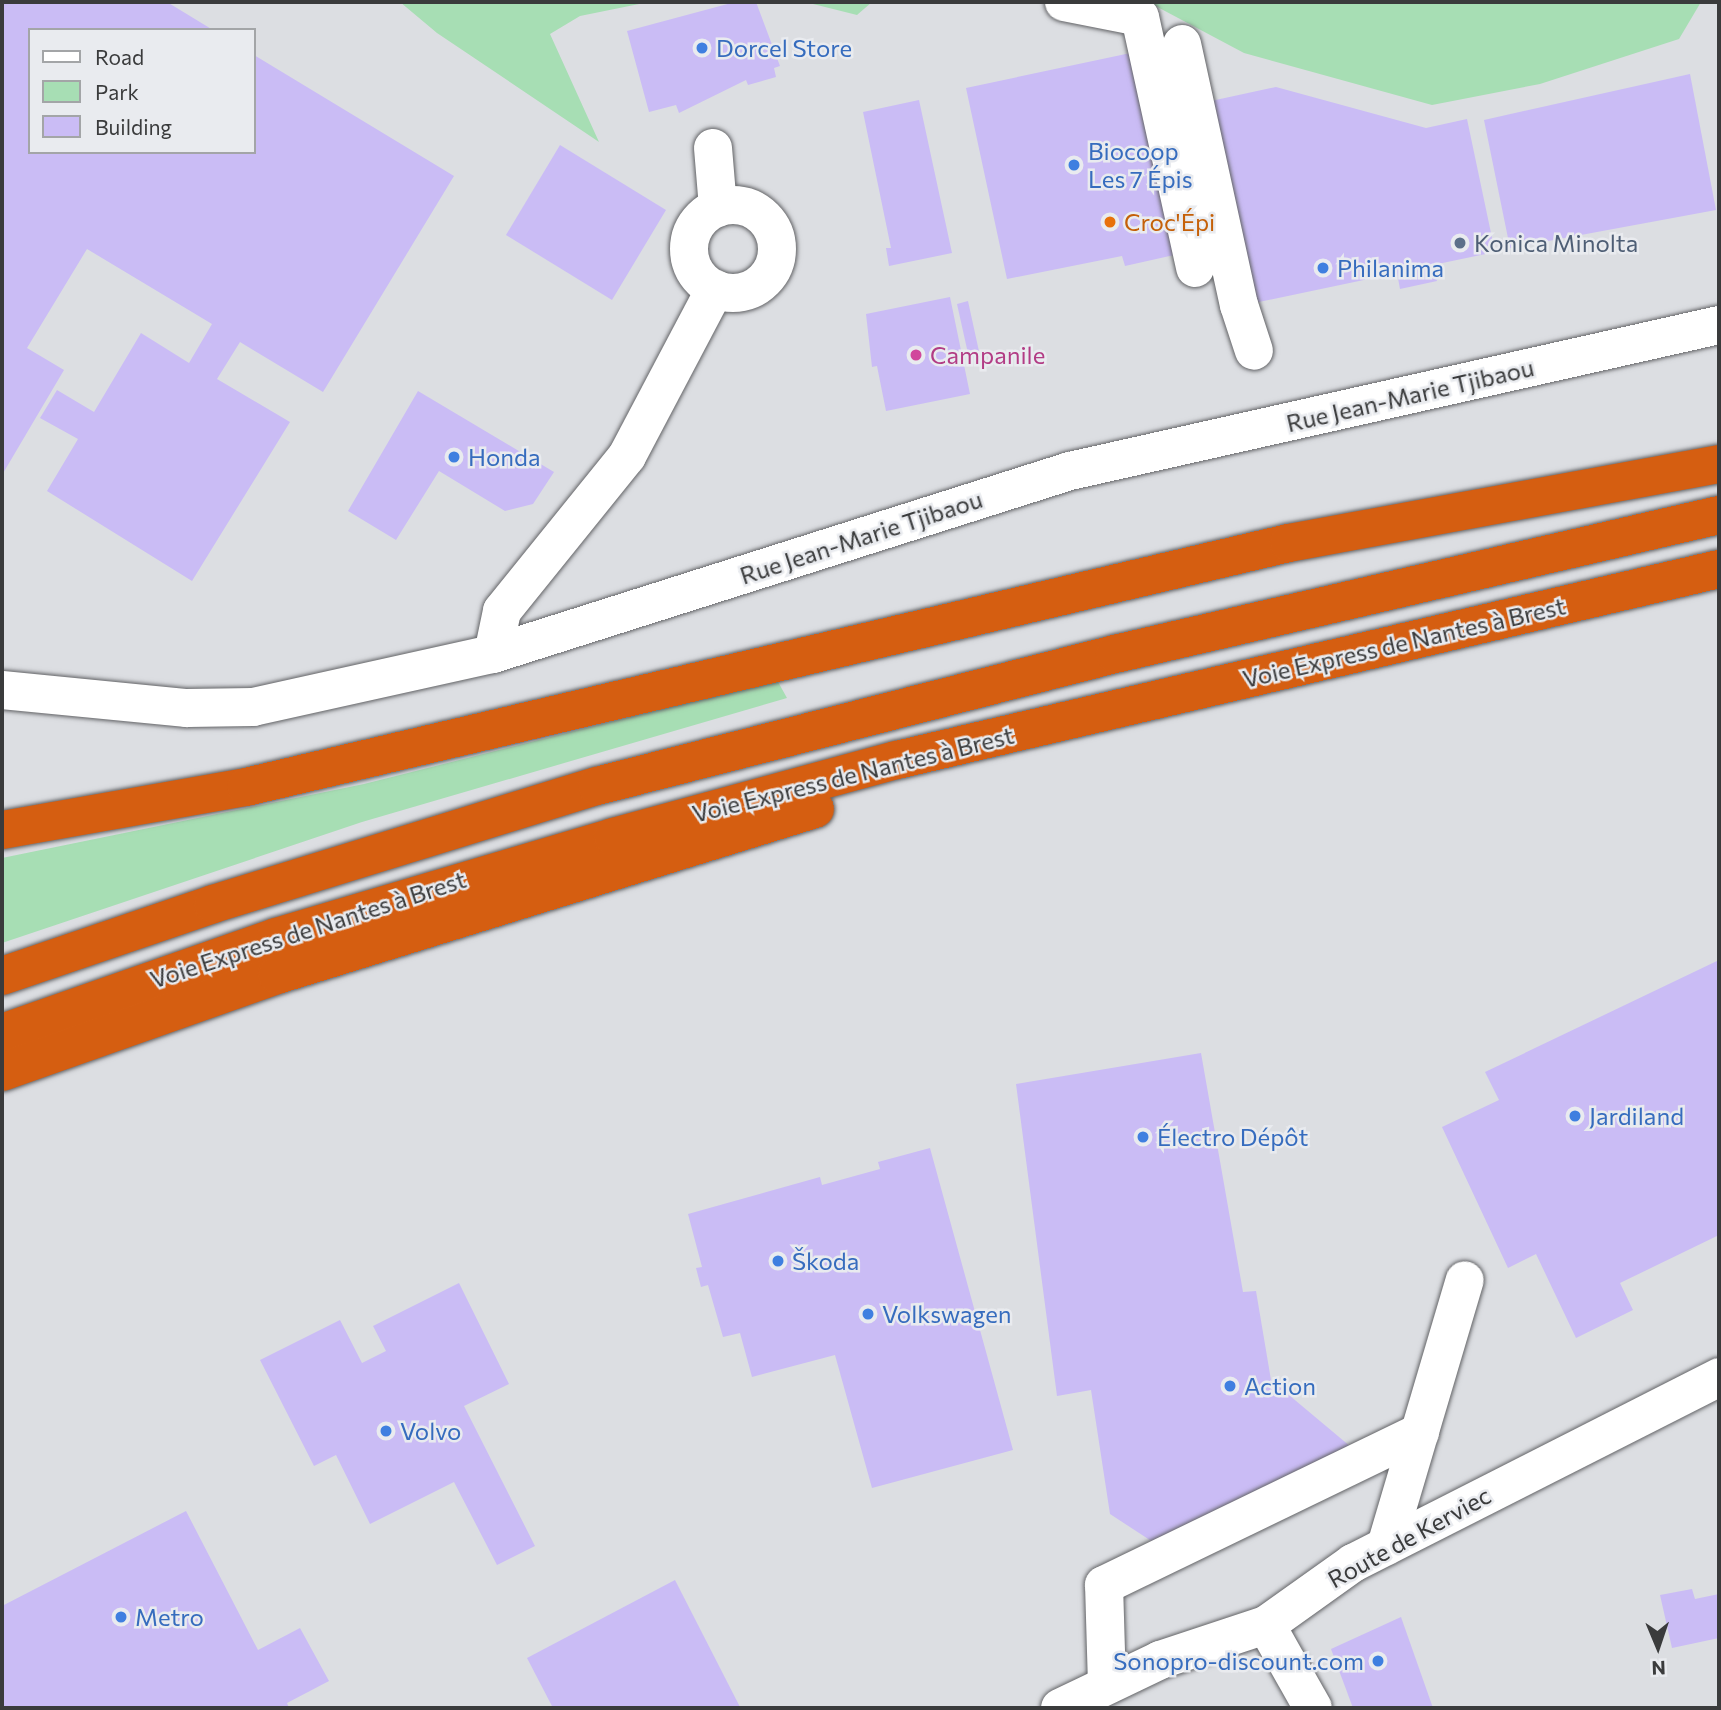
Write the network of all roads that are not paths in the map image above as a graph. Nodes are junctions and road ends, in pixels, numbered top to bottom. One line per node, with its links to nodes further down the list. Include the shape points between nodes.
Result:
1 (1064, 2): 5 (street, via 1140,17)
2 (1182, 44): 8 (street, via 1239,305)
3 (713, 148): 4 (street)
4 (718, 208): 6 (street, via 695,226 689,255 703,281); 6 (street, via 733,205 760,214 769,224 777,251 766,277 756,286 743,292)
5 (1195, 268)
6 (715, 289): 12 (street, via 627,456 502,611)
7 (1719, 325): 12 (street, Rue Jean-Marie Tjibaou, via 1070,471)
8 (1254, 351)
9 (1719, 464): 15 (highway, via 1289,543 246,787)
10 (1719, 515): 16 (highway, Voie Express de Nantes à Brest, via 1115,654 597,786 213,904)
11 (1719, 569): 14 (highway, Voie Express de Nantes à Brest)
12 (493, 654): 13 (street, Rue Jean-Marie Tjibaou, via 253,707 187,708)
13 (2, 690)
14 (897, 760): 17 (highway, Voie Express de Nantes à Brest, via 380,904); 18 (highway, via 822,807 277,975)
15 (2, 830)
16 (2, 976)
17 (2, 1033)
18 (2, 1072)
19 (1465, 1280): 21 (street)
20 (1719, 1377): 22 (street, Route de Kerviec)
21 (1420, 1432): 22 (street); 24 (street, via 1104,1585)
22 (1386, 1546): 23 (street, Route de Kerviec, via 1353,1563)
23 (1266, 1625): 24 (street, Route de Kerviec, via 1160,1660); 26 (street)
24 (1107, 1685): 25 (street, Route de Kerviec)
25 (1060, 1708)
26 (1313, 1708)

